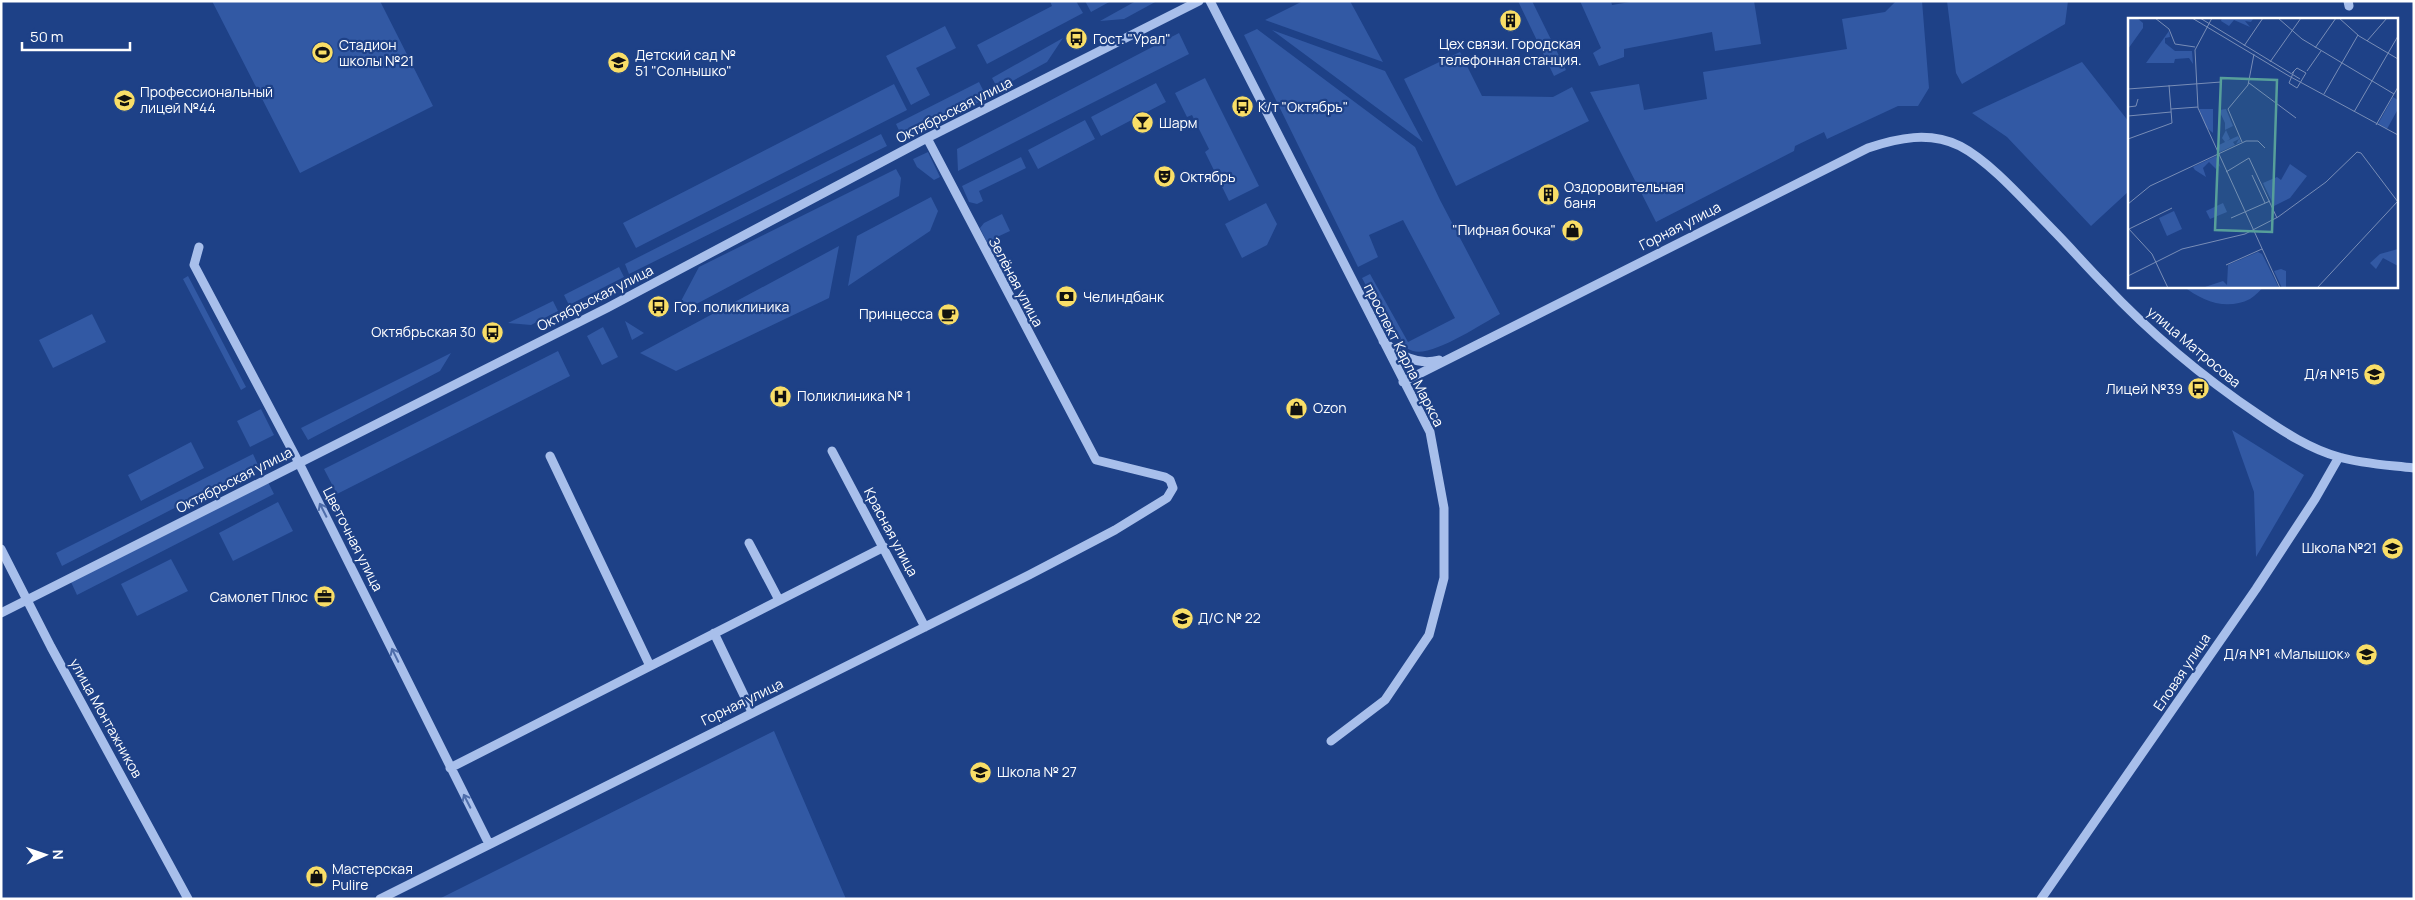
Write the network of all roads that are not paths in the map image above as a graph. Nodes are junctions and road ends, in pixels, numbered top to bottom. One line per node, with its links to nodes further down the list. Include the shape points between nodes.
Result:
1 (1199, 1): 3 (street, Октябрьская улица)
2 (1210, 1): 6 (street, проспект Карла Маркса)
3 (927, 138): 12 (street, Октябрьская улица, via 607,308); 14 (street, Зелёная улица, via 1096,460 1170,480 1173,488 1167,498)
4 (1976, 157): 7 (street, Горная улица, via 1959,146 1917,137 1899,138 1868,148); 11 (street, улица Матросова, via 2156,334 2233,398 2288,435)
5 (199, 248): 12 (street, Цветочная улица, via 194,265)
6 (1380, 337): 7 (street, via 1406,358 1420,362); 8 (street, проспект Карла Маркса)
7 (1451, 357): 8 (street, Горная улица)
8 (1403, 382): 25 (street, проспект Карла Маркса, via 1430,432 1444,508 1444,578 1429,635 1385,700)
9 (832, 451): 16 (street, Красная улица)
10 (550, 456): 23 (street)
11 (2339, 457): 13 (street, улица Матросова); 30 (street, Еловая улица, via 2256,589)
12 (299, 463): 18 (street, Октябрьская улица); 26 (street, Цветочная улица, one-way to 12)
13 (2414, 468)
14 (1115, 530): 21 (street, Горная улица)
15 (749, 543): 19 (street)
16 (884, 547): 19 (street); 21 (street, Красная улица)
17 (1, 549): 18 (street, улица Монтажников)
18 (27, 600): 20 (street, Октябрьская улица); 28 (street, улица Монтажников)
19 (780, 600): 22 (street)
20 (1, 613)
21 (925, 627): 24 (street, Горная улица)
22 (714, 633): 23 (street); 24 (street)
23 (650, 666): 26 (street)
24 (752, 712): 27 (street, Горная улица)
25 (1331, 741)
26 (450, 768): 27 (street, Цветочная улица, one-way to 26)
27 (489, 844): 29 (street, Горная улица)
28 (188, 899)
29 (380, 899)
30 (2041, 899)

